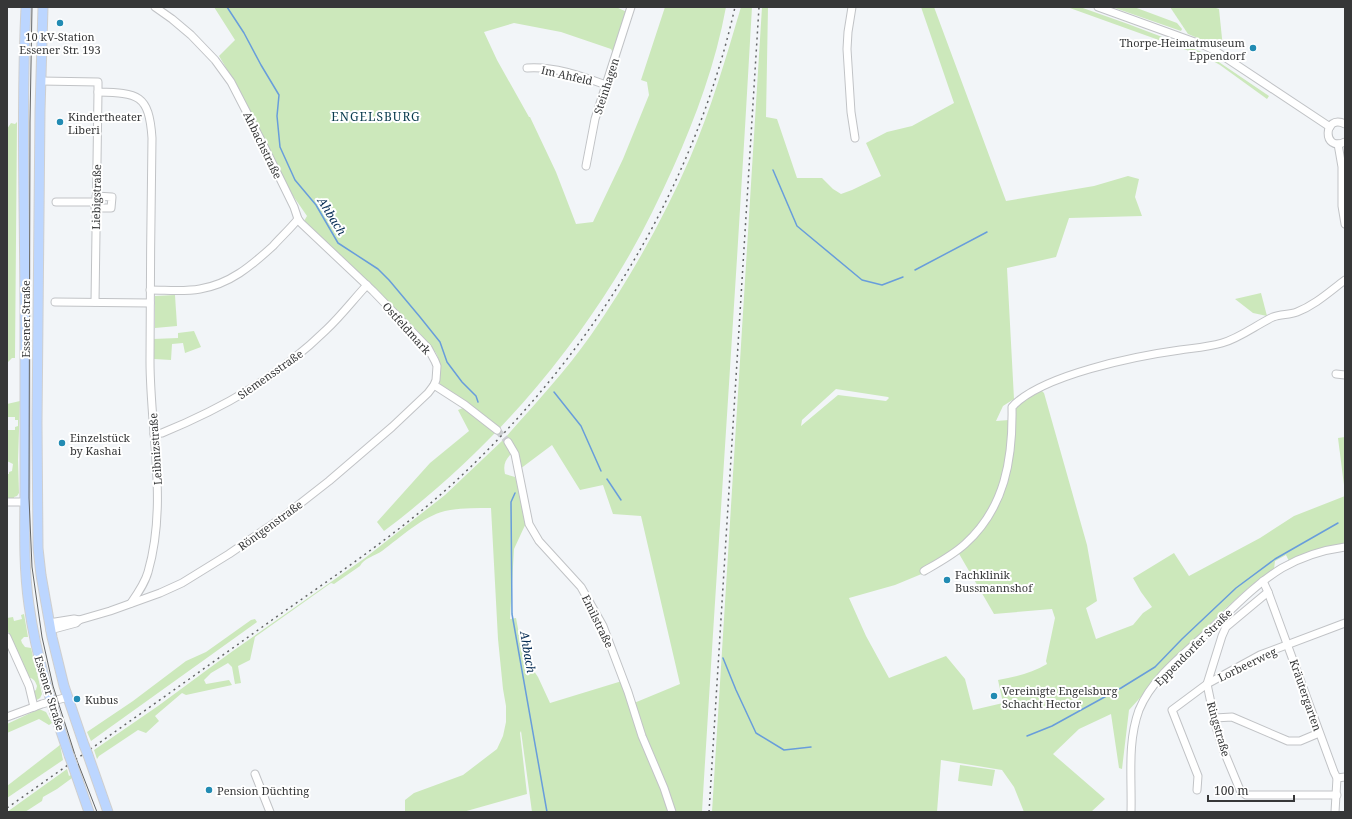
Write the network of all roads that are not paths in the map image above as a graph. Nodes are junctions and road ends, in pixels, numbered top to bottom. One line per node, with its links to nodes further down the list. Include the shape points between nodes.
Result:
1 (26, 7): 33 (main road, Essener Straße, via 23,110)
2 (43, 7): 8 (main road, Essener Straße)
3 (155, 7): 18 (street, Ahbachstraße, via 191,35 215,60 231,82)
4 (631, 7): 9 (street, Steinhagen)
5 (852, 7): 13 (street, via 847,49)
6 (1098, 7): 12 (street, via 1214,50)
7 (527, 68): 9 (street, Im Ahfeld, via 556,70)
8 (44, 81): 10 (street, via 98,82); 40 (main road, Essener Straße, via 37,523 41,575)
9 (606, 85): 15 (street, Steinhagen, via 595,119)
10 (98, 92): 17 (street, Liebigstraße); 22 (street, Leibnizstraße, via 117,92 137,97 149,114 152,138)
11 (1345, 124): 12 (street, via 1335,123)
12 (1330, 127): 14 (street, via 1328,137 1332,142)
13 (855, 138)
14 (1342, 143): 19 (street, via 1342,206)
15 (586, 166)
16 (56, 202): 17 (street)
17 (96, 202): 24 (street, Liebigstraße)
18 (298, 219): 21 (street, Ahbachstraße); 22 (street, via 292,228 246,270 223,283 193,290)
19 (1345, 224)
20 (1345, 280): 35 (street, via 1315,303 1295,312 1274,317 1223,343 1141,357 1096,368 1062,378 1019,400 1012,407 1009,463 999,498 985,521 964,545)
21 (367, 285): 28 (street, Ostfeldmark, via 428,348 436,366); 30 (street, Siemensstraße, via 326,330 285,366 210,412)
22 (150, 290): 25 (street, Leibnizstraße)
23 (55, 302): 24 (street)
24 (95, 302): 25 (street)
25 (150, 303): 30 (street, Leibnizstraße, via 150,389)
26 (1336, 374): 27 (street)
27 (1345, 375)
28 (434, 385): 29 (street, via 466,405); 38 (street, Röntgenstraße, via 360,455 259,535 182,583)
29 (497, 430)
30 (154, 434): 38 (street, Leibnizstraße, via 158,482 157,523 148,572 141,589)
31 (508, 442): 59 (street, Emilstraße, via 515,454 529,524 540,541 581,587 603,626)
32 (7, 502): 33 (street)
33 (25, 502): 41 (main road, Essener Straße, via 25,573)
34 (1345, 547): 36 (street, Eppendorfer Straße, via 1303,558)
35 (924, 572)
36 (1263, 581): 37 (street, Kräutergarten); 60 (street, Eppendorfer Straße, via 1166,672 1146,698 1137,718 1132,739)
37 (1268, 592): 43 (street, Kräutergarten); 44 (street, via 1226,627)
38 (131, 603): 40 (street, Röntgenstraße, via 78,620 76,623)
39 (1345, 623): 43 (street, Lorbeerweg)
40 (50, 627): 41 (main road); 45 (main road, Essener Straße)
41 (33, 630): 46 (main road, Essener Straße)
42 (7, 637): 47 (street, via 29,686)
43 (1288, 644): 44 (street, Lorbeerweg, via 1260,655); 50 (street, Kräutergarten)
44 (1207, 684): 49 (street, Ringstraße); 54 (street, Lorbeerweg, via 1172,710 1198,776)
45 (68, 697): 46 (street); 57 (main road, Essener Straße, bridge)
46 (51, 702): 47 (street); 56 (main road, Essener Straße, bridge)
47 (33, 704): 48 (street)
48 (7, 717)
49 (1215, 718): 50 (street, via 1232,717 1288,741 1300,740); 55 (street, Ringstraße, via 1223,749 1240,790 1246,795)
50 (1319, 733): 53 (street, Kräutergarten)
51 (255, 774): 58 (street)
52 (1345, 777): 53 (street)
53 (1337, 778): 55 (street, Kräutergarten)
54 (1197, 790)
55 (1337, 795): 61 (street, Kräutergarten)
56 (89, 812)
57 (108, 812)
58 (270, 812)
59 (672, 812)
60 (1131, 812)
61 (1336, 812)

